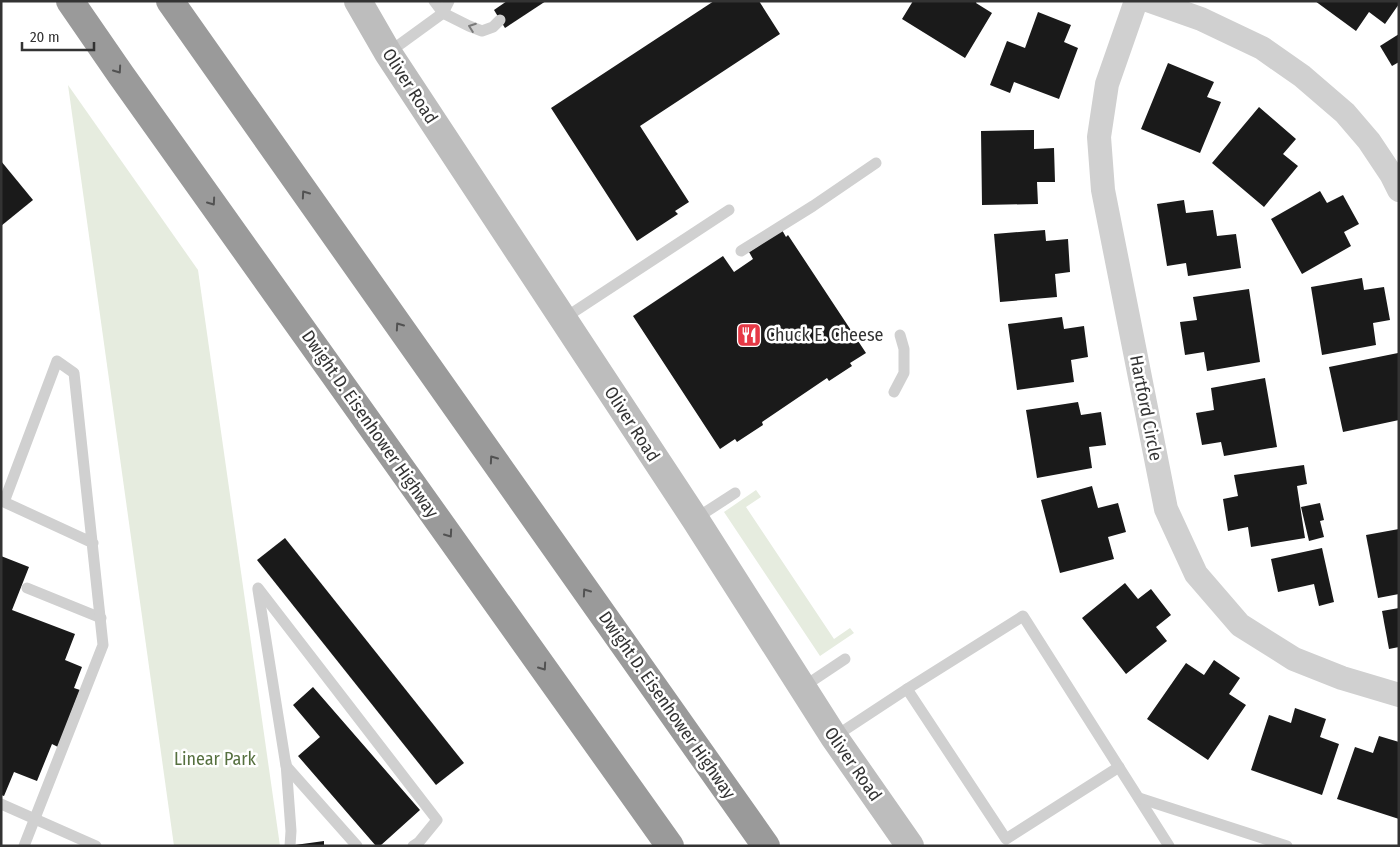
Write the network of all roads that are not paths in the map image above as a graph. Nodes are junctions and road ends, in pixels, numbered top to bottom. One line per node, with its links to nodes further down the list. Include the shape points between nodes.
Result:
1 (70, 1): 38 (highway, Dwight D. Eisenhower Highway, one-way to 38)
2 (170, 1): 39 (highway, Dwight D. Eisenhower Highway, one-way to 2)
3 (358, 1): 10 (main road, Oliver Road)
4 (434, 1): 8 (lane)
5 (449, 1): 8 (lane)
6 (1136, 1): 26 (street, Hartford Circle, via 1108,84 1099,137 1103,190 1166,509 1196,574 1240,625 1294,659)
7 (1150, 1): 12 (street, via 1201,19 1262,48 1302,76 1345,113)
8 (443, 13): 9 (lane, one-way to 8, via 482,31); 10 (lane)
9 (500, 20)
10 (388, 53): 15 (main road, Oliver Road)
11 (876, 163): 14 (lane)
12 (1396, 178)
13 (729, 210): 15 (lane)
14 (740, 251)
15 (563, 319): 19 (main road, Oliver Road)
16 (900, 335): 17 (lane, via 904,349 904,373)
17 (894, 392)
18 (735, 493): 19 (lane)
19 (694, 519): 24 (main road, Oliver Road)
20 (93, 543): 20 (lane, via 4,502 57,361 74,373); 22 (lane)
21 (27, 588): 22 (lane)
22 (101, 618): 32 (lane, via 103,645)
23 (845, 659): 24 (lane)
24 (803, 688): 27 (main road, Oliver Road)
25 (907, 689): 27 (lane); 29 (lane, via 1006,839); 29 (lane, via 1023,616)
26 (1399, 695)
27 (834, 737): 40 (main road, Oliver Road)
28 (286, 762): 35 (lane); 36 (lane, via 286,766); 37 (lane, via 258,588 437,820)
29 (1119, 767): 30 (lane)
30 (1139, 798): 41 (lane); 42 (lane)
31 (1, 804): 32 (lane)
32 (35, 819): 33 (lane); 34 (lane)
33 (24, 846)
34 (96, 846)
35 (290, 846)
36 (357, 846)
37 (413, 846)
38 (670, 846)
39 (766, 846)
40 (910, 846)
41 (1169, 846)
42 (1287, 846)

